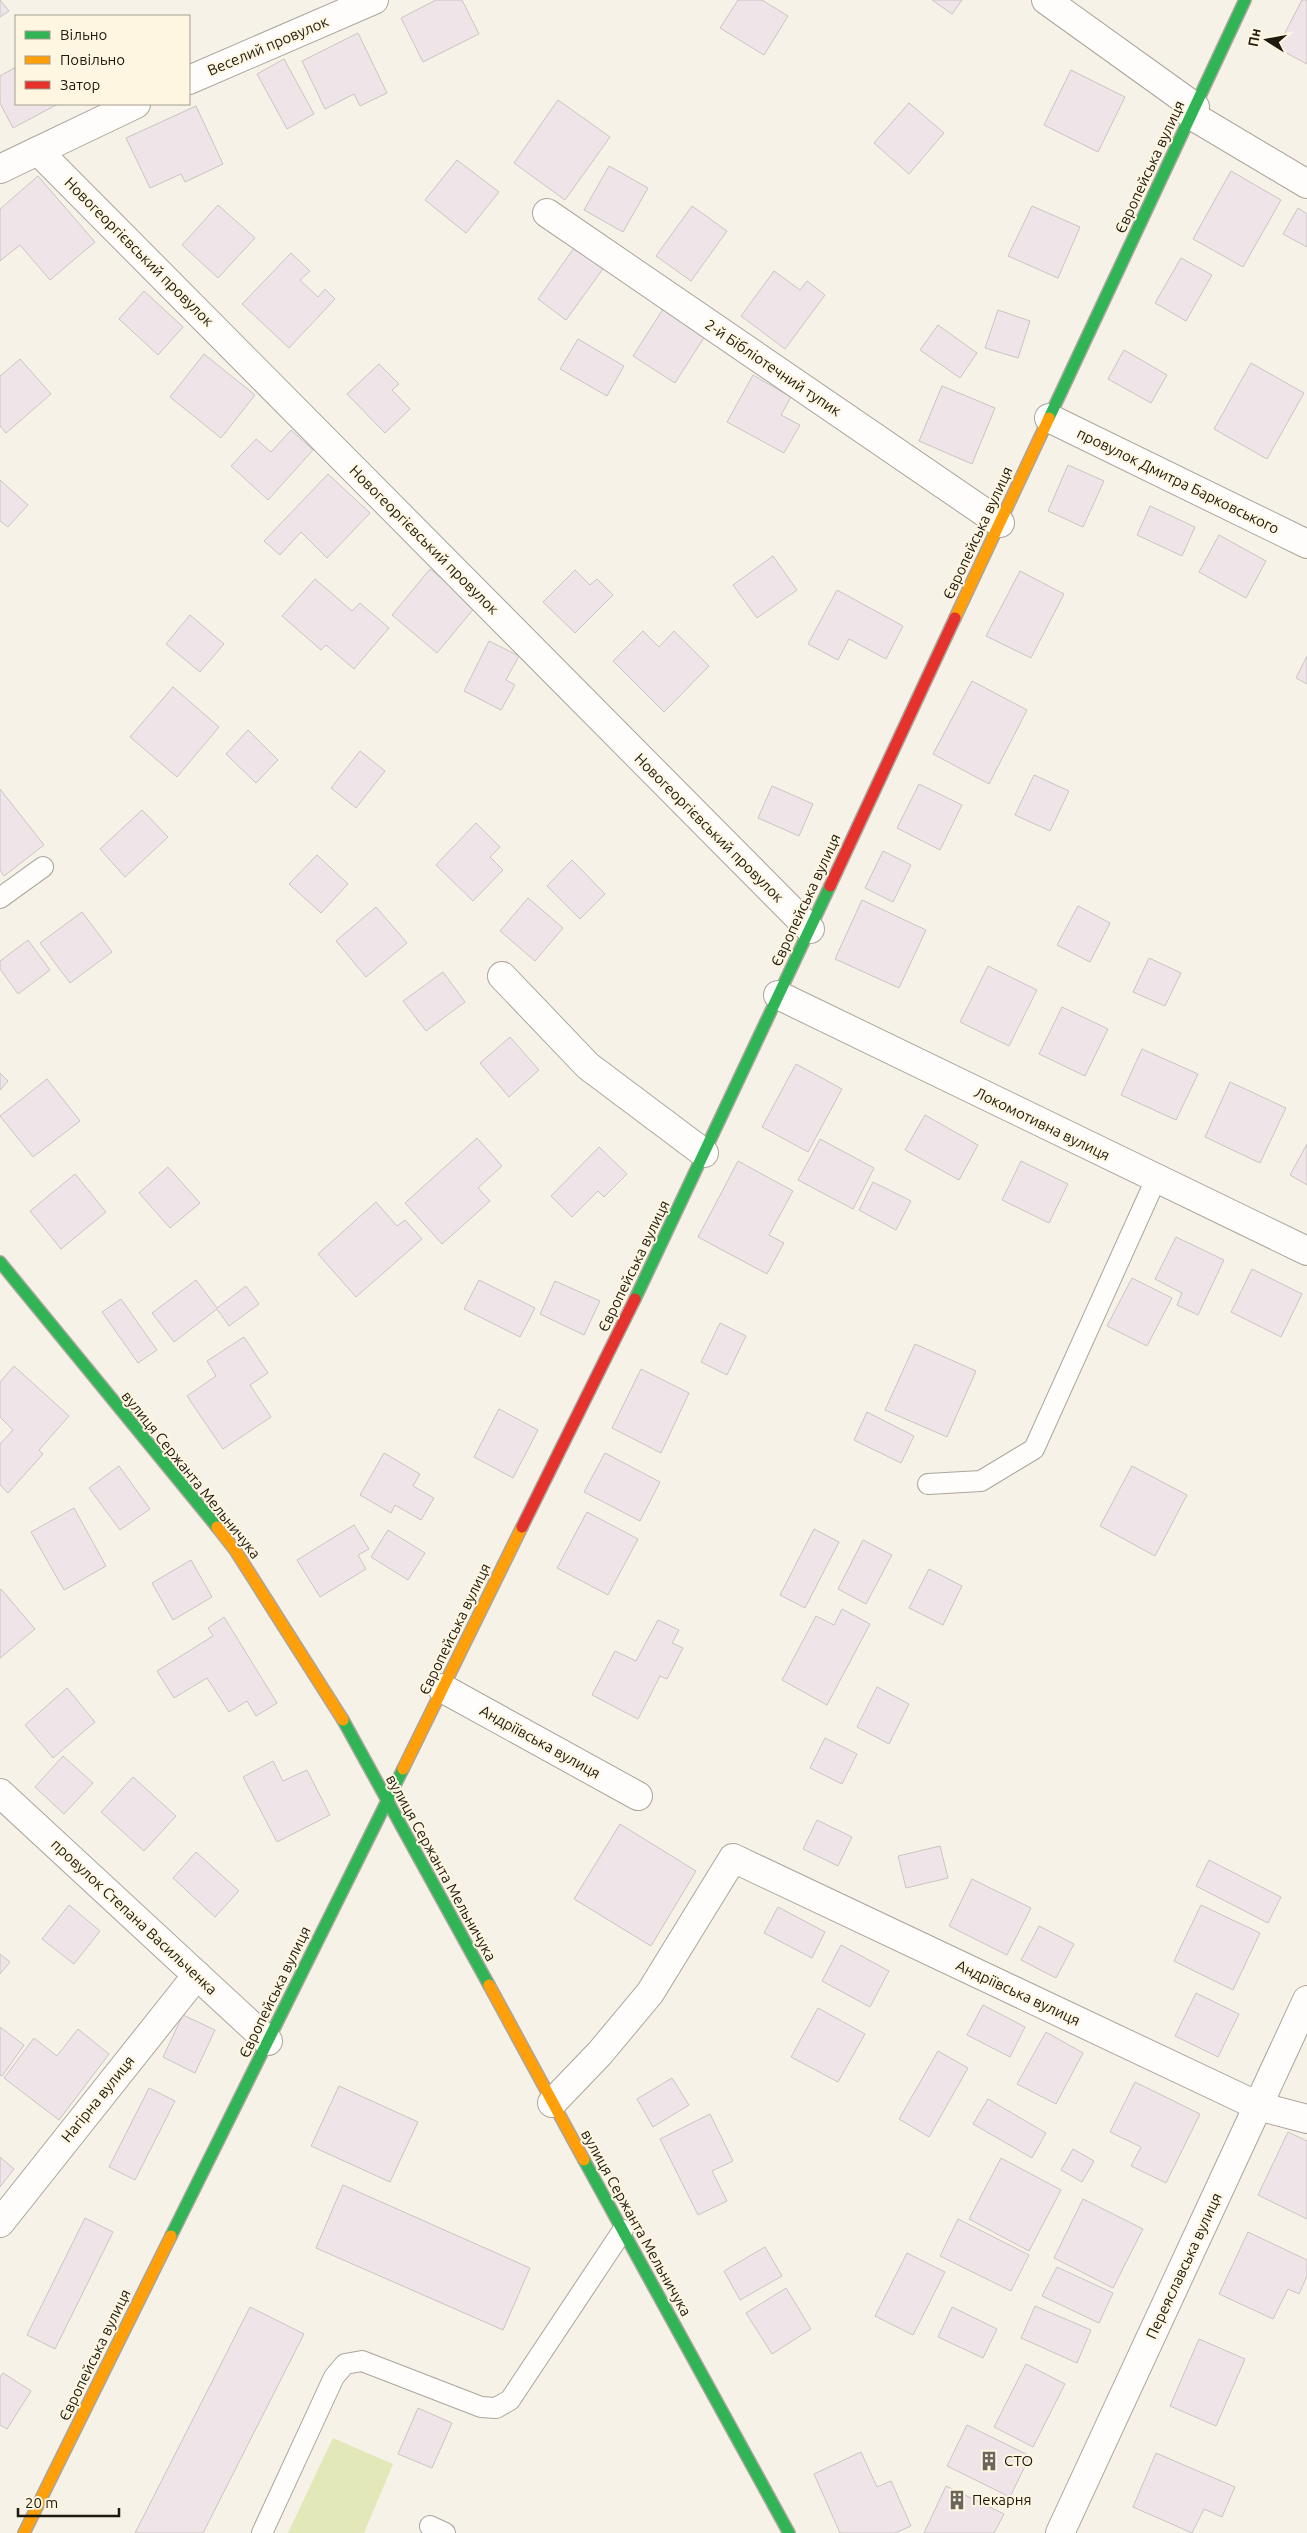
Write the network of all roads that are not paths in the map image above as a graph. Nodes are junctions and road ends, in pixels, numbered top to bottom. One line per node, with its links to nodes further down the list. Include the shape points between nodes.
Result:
1 (374, 0): 4 (street, Веселий провулок)
2 (1046, 0): 6 (street)
3 (1245, 0): 6 (street, Європейська вулиця)
4 (190, 80)
5 (134, 105): 7 (street)
6 (1193, 111): 9 (street); 11 (street, Європейська вулиця)
7 (38, 151): 8 (street); 16 (street, Новогеоргієвський провулок)
8 (0, 169)
9 (1307, 184)
10 (547, 213): 12 (street, 2-й Бібліотечний тупик)
11 (1049, 418): 12 (street, Європейська вулиця); 13 (street, провулок Дмитра Барковського)
12 (1000, 523): 16 (street, Європейська вулиця)
13 (1307, 544)
14 (43, 868): 15 (lane)
15 (0, 898)
16 (810, 929): 18 (street, Європейська вулиця)
17 (502, 976): 19 (street, via 588,1066)
18 (778, 995): 19 (street, Європейська вулиця); 20 (street, Локомотивна вулиця)
19 (704, 1153): 24 (street, Європейська вулиця)
20 (1156, 1180): 21 (street, Локомотивна вулиця); 23 (lane, via 1034,1449 981,1481)
21 (1307, 1251)
22 (0, 1262): 27 (street, вулиця Сержанта Мельничука, via 235,1550 333,1701)
23 (928, 1484)
24 (442, 1688): 26 (street, Андріївська вулиця); 27 (street, Європейська вулиця)
25 (0, 1793): 28 (street, провулок Степана Васильченка)
26 (638, 1796)
27 (387, 1800): 30 (street, Європейська вулиця); 31 (street, вулиця Сержанта Мельничука)
28 (197, 1976): 30 (street, провулок Степана Васильченка); 34 (street, Нагірна вулиця)
29 (1307, 2000): 32 (street, Переяславська вулиця)
30 (268, 2041): 36 (street, Європейська вулиця)
31 (552, 2102): 32 (street, Андріївська вулиця, via 600,2053 650,1993 733,1858); 35 (street, вулиця Сержанта Мельничука)
32 (1258, 2106): 33 (street, Андріївська вулиця); 39 (street, Переяславська вулиця)
33 (1307, 2118)
34 (0, 2223)
35 (623, 2230): 37 (lane, via 510,2400 496,2408 481,2407 362,2361 345,2364 334,2377); 38 (street, вулиця Сержанта Мельничука)
36 (24, 2533)
37 (262, 2533)
38 (789, 2533)
39 (1060, 2533)

